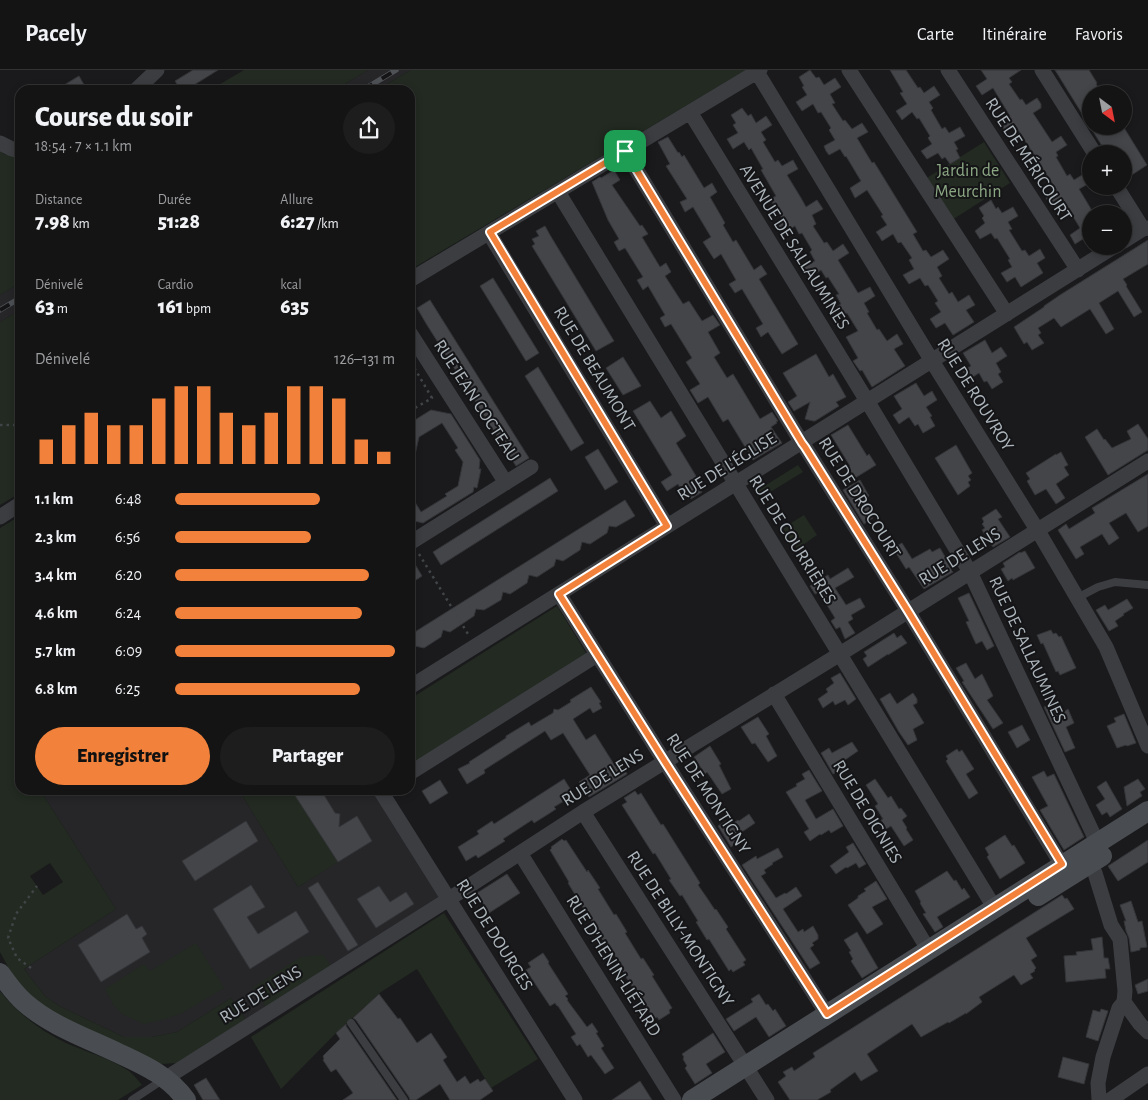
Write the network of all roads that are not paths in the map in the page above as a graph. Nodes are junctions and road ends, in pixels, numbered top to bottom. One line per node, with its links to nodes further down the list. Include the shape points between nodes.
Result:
1 (158, 70): 6 (street)
2 (849, 70): 20 (street)
3 (948, 70): 18 (street, RUE DE MÉRICOURT)
4 (1042, 70): 9 (street)
5 (759, 71): 7 (street); 22 (street, RUE DE ROUVROY)
6 (142, 85)
7 (690, 112): 11 (street); 23 (street, AVENUE DE SALLAUMINES)
8 (0, 143): 10 (street)
9 (1089, 145)
10 (15, 150)
11 (625, 151): 12 (street); 24 (street, RUE DE DROCOURT)
12 (558, 192): 15 (street); 28 (street, RUE DE COURRIÈRES)
13 (1122, 195): 14 (street)
14 (1146, 228): 16 (street)
15 (490, 232): 19 (street); 31 (street, RUE DE BEAUMONT)
16 (1132, 236)
17 (1101, 255): 18 (street, RUE DE L'ÉGLISE)
18 (1078, 270): 20 (street, RUE DE L'ÉGLISE)
19 (415, 277)
20 (1007, 314): 22 (street, RUE DE L'ÉGLISE)
21 (415, 347): 27 (street, RUE JEAN COCTEAU)
22 (932, 361): 23 (street, RUE DE L'ÉGLISE); 32 (street, RUE DE ROUVROY)
23 (867, 401): 24 (street, RUE DE L'ÉGLISE); 34 (street, RUE DE SALLAUMINES)
24 (802, 443): 28 (street, RUE DE L'ÉGLISE); 38 (street, RUE DE DROCOURT)
25 (1148, 461): 32 (street, RUE DE LENS)
26 (531, 468): 27 (street, RUE JEAN COCTEAU)
27 (506, 483): 33 (street, RUE JEAN COCTEAU)
28 (735, 484): 31 (street, RUE DE L'ÉGLISE); 39 (street, RUE DE COURRIÈRES)
29 (15, 507): 30 (street)
30 (0, 517)
31 (667, 526): 36 (street, RUE DE L'ÉGLISE)
32 (1037, 530): 34 (street, RUE DE LENS); 37 (street, RUE DE ROUVROY)
33 (415, 540)
34 (970, 572): 38 (street, RUE DE LENS); 51 (street, RUE DE SALLAUMINES)
35 (1148, 585): 37 (lane, via 1115,582)
36 (559, 594): 40 (street, RUE DE MONTIGNY); 41 (street, RUE DE L'ÉGLISE)
37 (1078, 598): 43 (street, RUE DE ROUVROY, via 1106,646)
38 (908, 611): 39 (street, RUE DE LENS); 54 (street, RUE DE DROCOURT)
39 (840, 654): 42 (street, RUE DE LENS); 56 (street, RUE DE COURRIÈRES)
40 (598, 655): 44 (street, RUE DE MONTIGNY); 45 (street)
41 (415, 684)
42 (774, 694): 44 (street, RUE DE LENS); 57 (street, RUE DE OIGNIES)
43 (1148, 746)
44 (665, 762): 48 (street, RUE DE LENS); 60 (street, RUE DE MONTIGNY)
45 (415, 770)
46 (384, 795): 55 (street, RUE DE DOURGES)
47 (1148, 811): 51 (main road)
48 (583, 812): 52 (street, RUE DE LENS); 64 (street, RUE DE BILLY-MONTIGNY)
49 (1148, 819): 53 (lane, via 1094,854)
50 (1148, 827): 53 (main road)
51 (1097, 842): 54 (main road)
52 (520, 853): 55 (street, RUE DE LENS); 70 (street, RUE D'HENIN-LIÉTARD)
53 (1090, 863): 59 (street, via 1111,924 1120,940); 64 (main road)
54 (1062, 864): 56 (main road)
55 (449, 899): 65 (street, RUE DE LENS); 69 (street, RUE DE DOURGES)
56 (994, 907): 57 (main road)
57 (928, 949): 60 (main road)
58 (0, 973): 65 (main road, via 24,1002 42,1015)
59 (1124, 1002): 62 (street); 75 (street, via 1119,1008 1103,1057 1098,1083)
60 (827, 1014): 64 (main road)
61 (351, 1023): 68 (lane)
62 (1148, 1032)
63 (1148, 1074): 76 (street)
64 (744, 1076): 71 (main road); 72 (lane); 73 (main road); 74 (street, RUE DE BILLY-MONTIGNY)
65 (166, 1078): 66 (lane, RUE DE LENS); 67 (main road)
66 (132, 1100)
67 (186, 1100)
68 (404, 1100)
69 (575, 1100)
70 (674, 1100)
71 (692, 1100)
72 (704, 1100)
73 (717, 1100)
74 (767, 1100)
75 (1099, 1100)
76 (1110, 1100)

